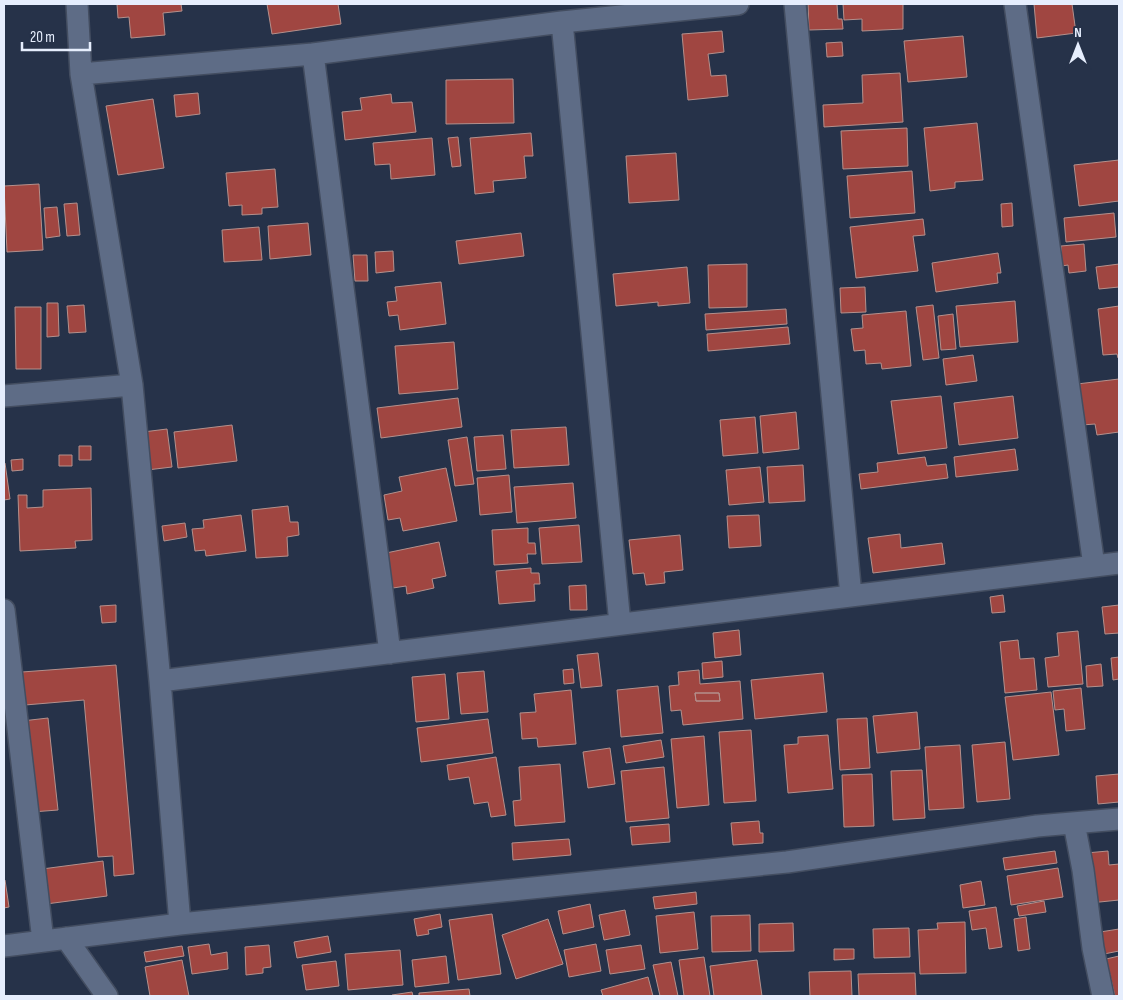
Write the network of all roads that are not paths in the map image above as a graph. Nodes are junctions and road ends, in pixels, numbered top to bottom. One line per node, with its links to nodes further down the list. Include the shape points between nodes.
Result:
1 (77, 4): 7 (street)
2 (738, 4): 5 (street)
3 (794, 4): 12 (street)
4 (1014, 4): 11 (street)
5 (562, 22): 6 (street); 14 (street)
6 (313, 54): 7 (street); 15 (street)
7 (81, 74): 8 (street)
8 (132, 385): 9 (street); 16 (street)
9 (4, 396)
10 (1119, 563): 11 (street)
11 (1094, 566): 12 (street)
12 (851, 596): 14 (street)
13 (4, 610): 21 (street)
14 (620, 624): 15 (street)
15 (390, 653): 16 (street)
16 (160, 681): 19 (street)
17 (1119, 819): 18 (street)
18 (1074, 823): 19 (street, via 787,862); 24 (street)
19 (180, 924): 20 (street)
20 (66, 938): 21 (street); 23 (street)
21 (43, 941): 22 (street)
22 (4, 946)
23 (107, 996)
24 (1103, 996)

